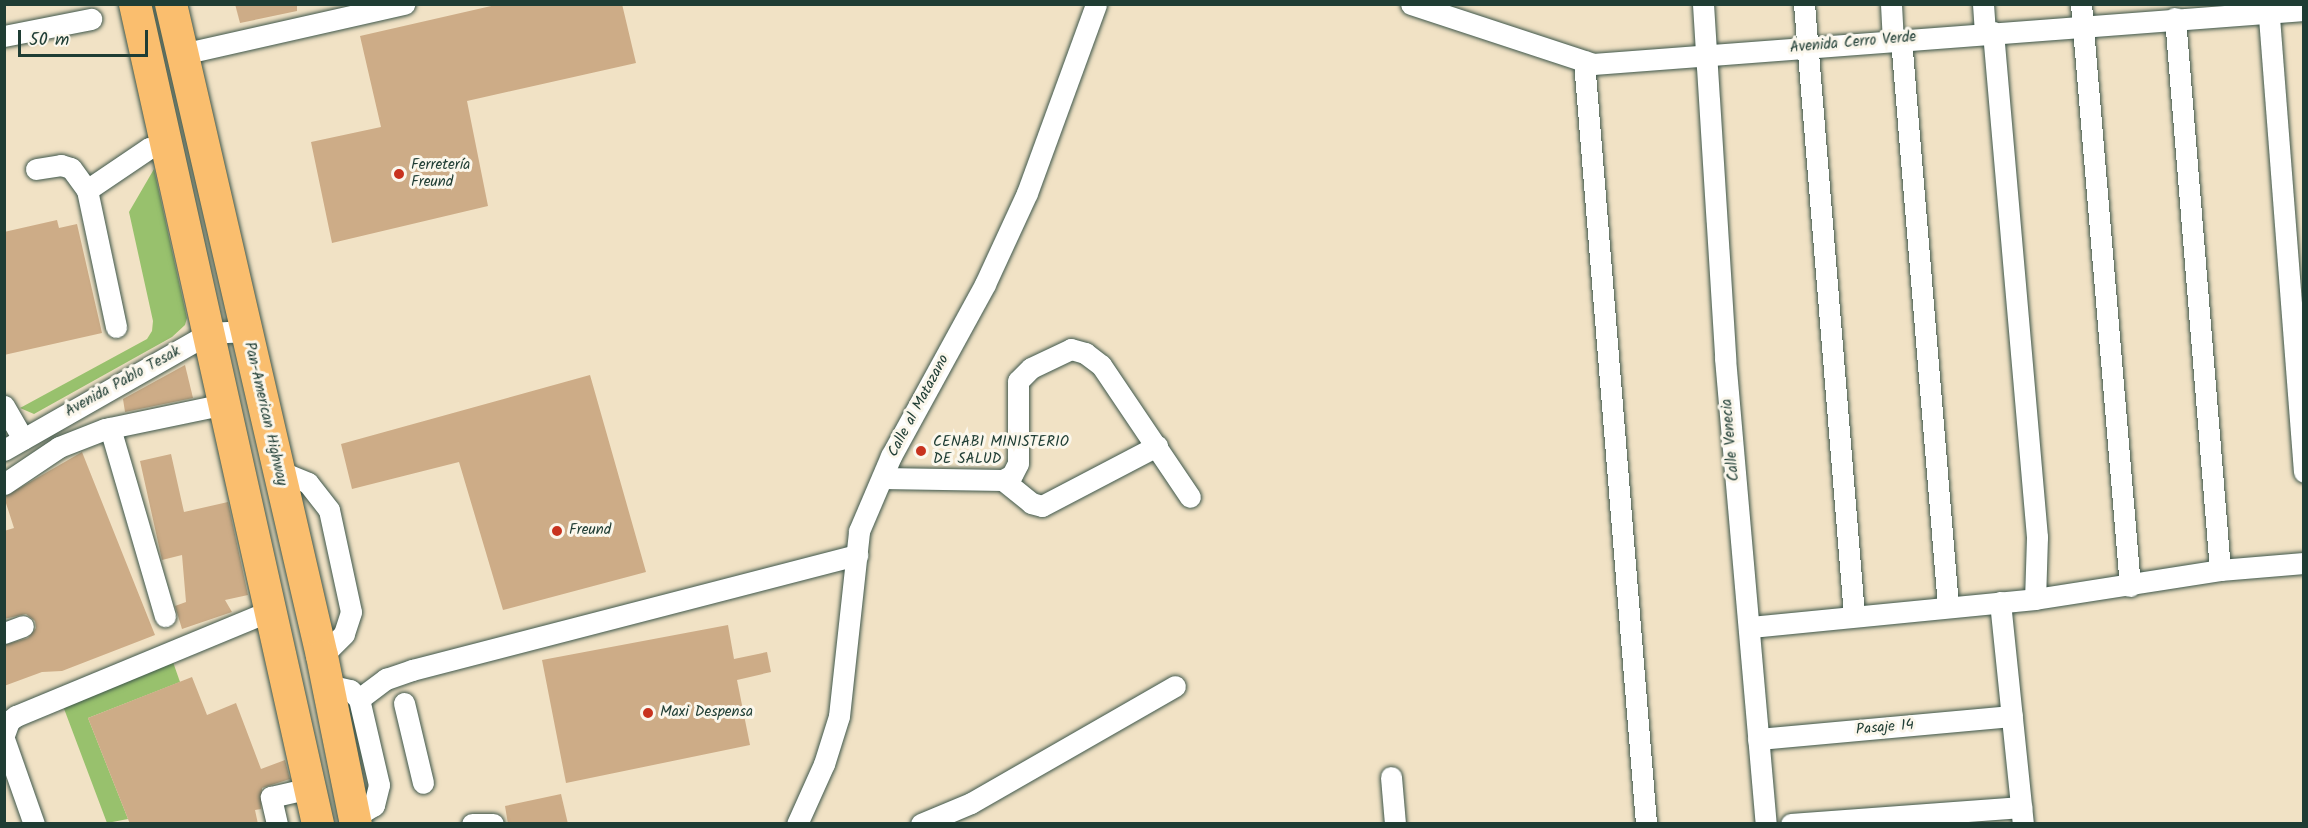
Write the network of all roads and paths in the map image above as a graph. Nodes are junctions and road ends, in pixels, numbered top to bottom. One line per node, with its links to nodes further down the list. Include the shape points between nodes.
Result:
1 (135, 4): 22 (highway)
2 (171, 4): 19 (highway, Pan-American Highway)
3 (404, 4): 19 (street)
4 (1096, 4): 36 (street, Calle al Matazano, via 1027,193 985,284)
5 (1411, 4): 21 (street, Avenida Cerro Verde)
6 (1703, 4): 20 (street, Calle Venecia)
7 (1803, 4): 18 (street)
8 (1891, 4): 17 (street)
9 (1983, 4): 15 (street)
10 (2268, 9): 11 (street, Avenida Cerro Verde); 12 (street, Avenida Cerro Verde); 35 (street)
11 (2304, 10)
12 (2179, 13): 13 (street, Avenida Cerro Verde); 42 (street)
13 (2081, 15): 15 (street, Avenida Cerro Verde); 43 (street)
14 (91, 19): 16 (street)
15 (1989, 33): 17 (street, Avenida Cerro Verde); 44 (street, via 2037,537)
16 (4, 36)
17 (1897, 39): 18 (street, Avenida Cerro Verde); 47 (street)
18 (1806, 47): 20 (street, Avenida Cerro Verde); 49 (street)
19 (182, 54): 26 (highway, Pan-American Highway)
20 (1706, 55): 21 (street, Avenida Cerro Verde, via 1593,64); 51 (street, Calle Venecia, via 1729,416)
21 (1584, 61): 73 (street)
22 (166, 145): 24 (street, via 149,148); 27 (highway)
23 (36, 169): 24 (street, via 62,165 71,168)
24 (87, 190): 25 (street)
25 (116, 327)
26 (246, 331): 27 (street, Avenida Pablo Tesak); 34 (highway, Pan-American Highway)
27 (209, 333): 28 (highway); 31 (street, Avenida Pablo Tesak)
28 (225, 404): 30 (street); 48 (highway)
29 (4, 406): 31 (street)
30 (110, 428): 38 (street, via 58,447); 50 (street)
31 (23, 439): 33 (street, Avenida Pablo Tesak)
32 (1157, 447): 37 (street, via 1042,507); 37 (street, via 1101,365 1085,353 1071,349 1031,368 1018,381 1018,463 1012,475); 39 (street)
33 (4, 450)
34 (279, 471): 45 (highway, Pan-American Highway); 53 (street, via 308,483 324,500 330,517 351,612)
35 (2304, 472)
36 (882, 478): 37 (street); 40 (street, Calle al Matazano, via 859,531)
37 (1003, 480)
38 (4, 484)
39 (1190, 497)
40 (857, 555): 55 (street, via 412,670 386,679); 70 (street, Calle al Matazano, via 839,716 824,764)
41 (2304, 563): 42 (street)
42 (2220, 570): 43 (street)
43 (2130, 586): 44 (street)
44 (2035, 599): 46 (street)
45 (310, 602): 48 (highway, via 303,620 291,627 279,625); 53 (highway, Pan-American Highway)
46 (2000, 602): 47 (street); 57 (street)
47 (1948, 606): 49 (street)
48 (269, 611): 52 (highway); 58 (street, via 16,716 9,721)
49 (1854, 615): 51 (street)
50 (165, 616)
51 (1751, 627): 59 (street, Calle Venecia)
52 (279, 660): 53 (highway, via 283,647 296,637 306,639); 62 (highway)
53 (326, 671): 55 (street); 64 (highway, Pan-American Highway)
54 (1175, 687): 71 (street, via 971,803)
55 (359, 699): 64 (street, via 379,795 366,813)
56 (404, 703): 61 (street)
57 (2012, 716): 59 (street, Pasaje 14); 63 (street)
58 (4, 737): 65 (street)
59 (1758, 739): 74 (street, Calle Venecia)
60 (1391, 777): 72 (street)
61 (423, 783)
62 (309, 788): 66 (street, via 271,797); 67 (highway)
63 (2022, 815): 75 (street)
64 (355, 820)
65 (34, 824)
66 (277, 824)
67 (318, 824)
68 (472, 824): 69 (street)
69 (493, 824)
70 (797, 824)
71 (921, 824)
72 (1395, 824)
73 (1646, 824)
74 (1766, 824)
75 (1791, 824)

